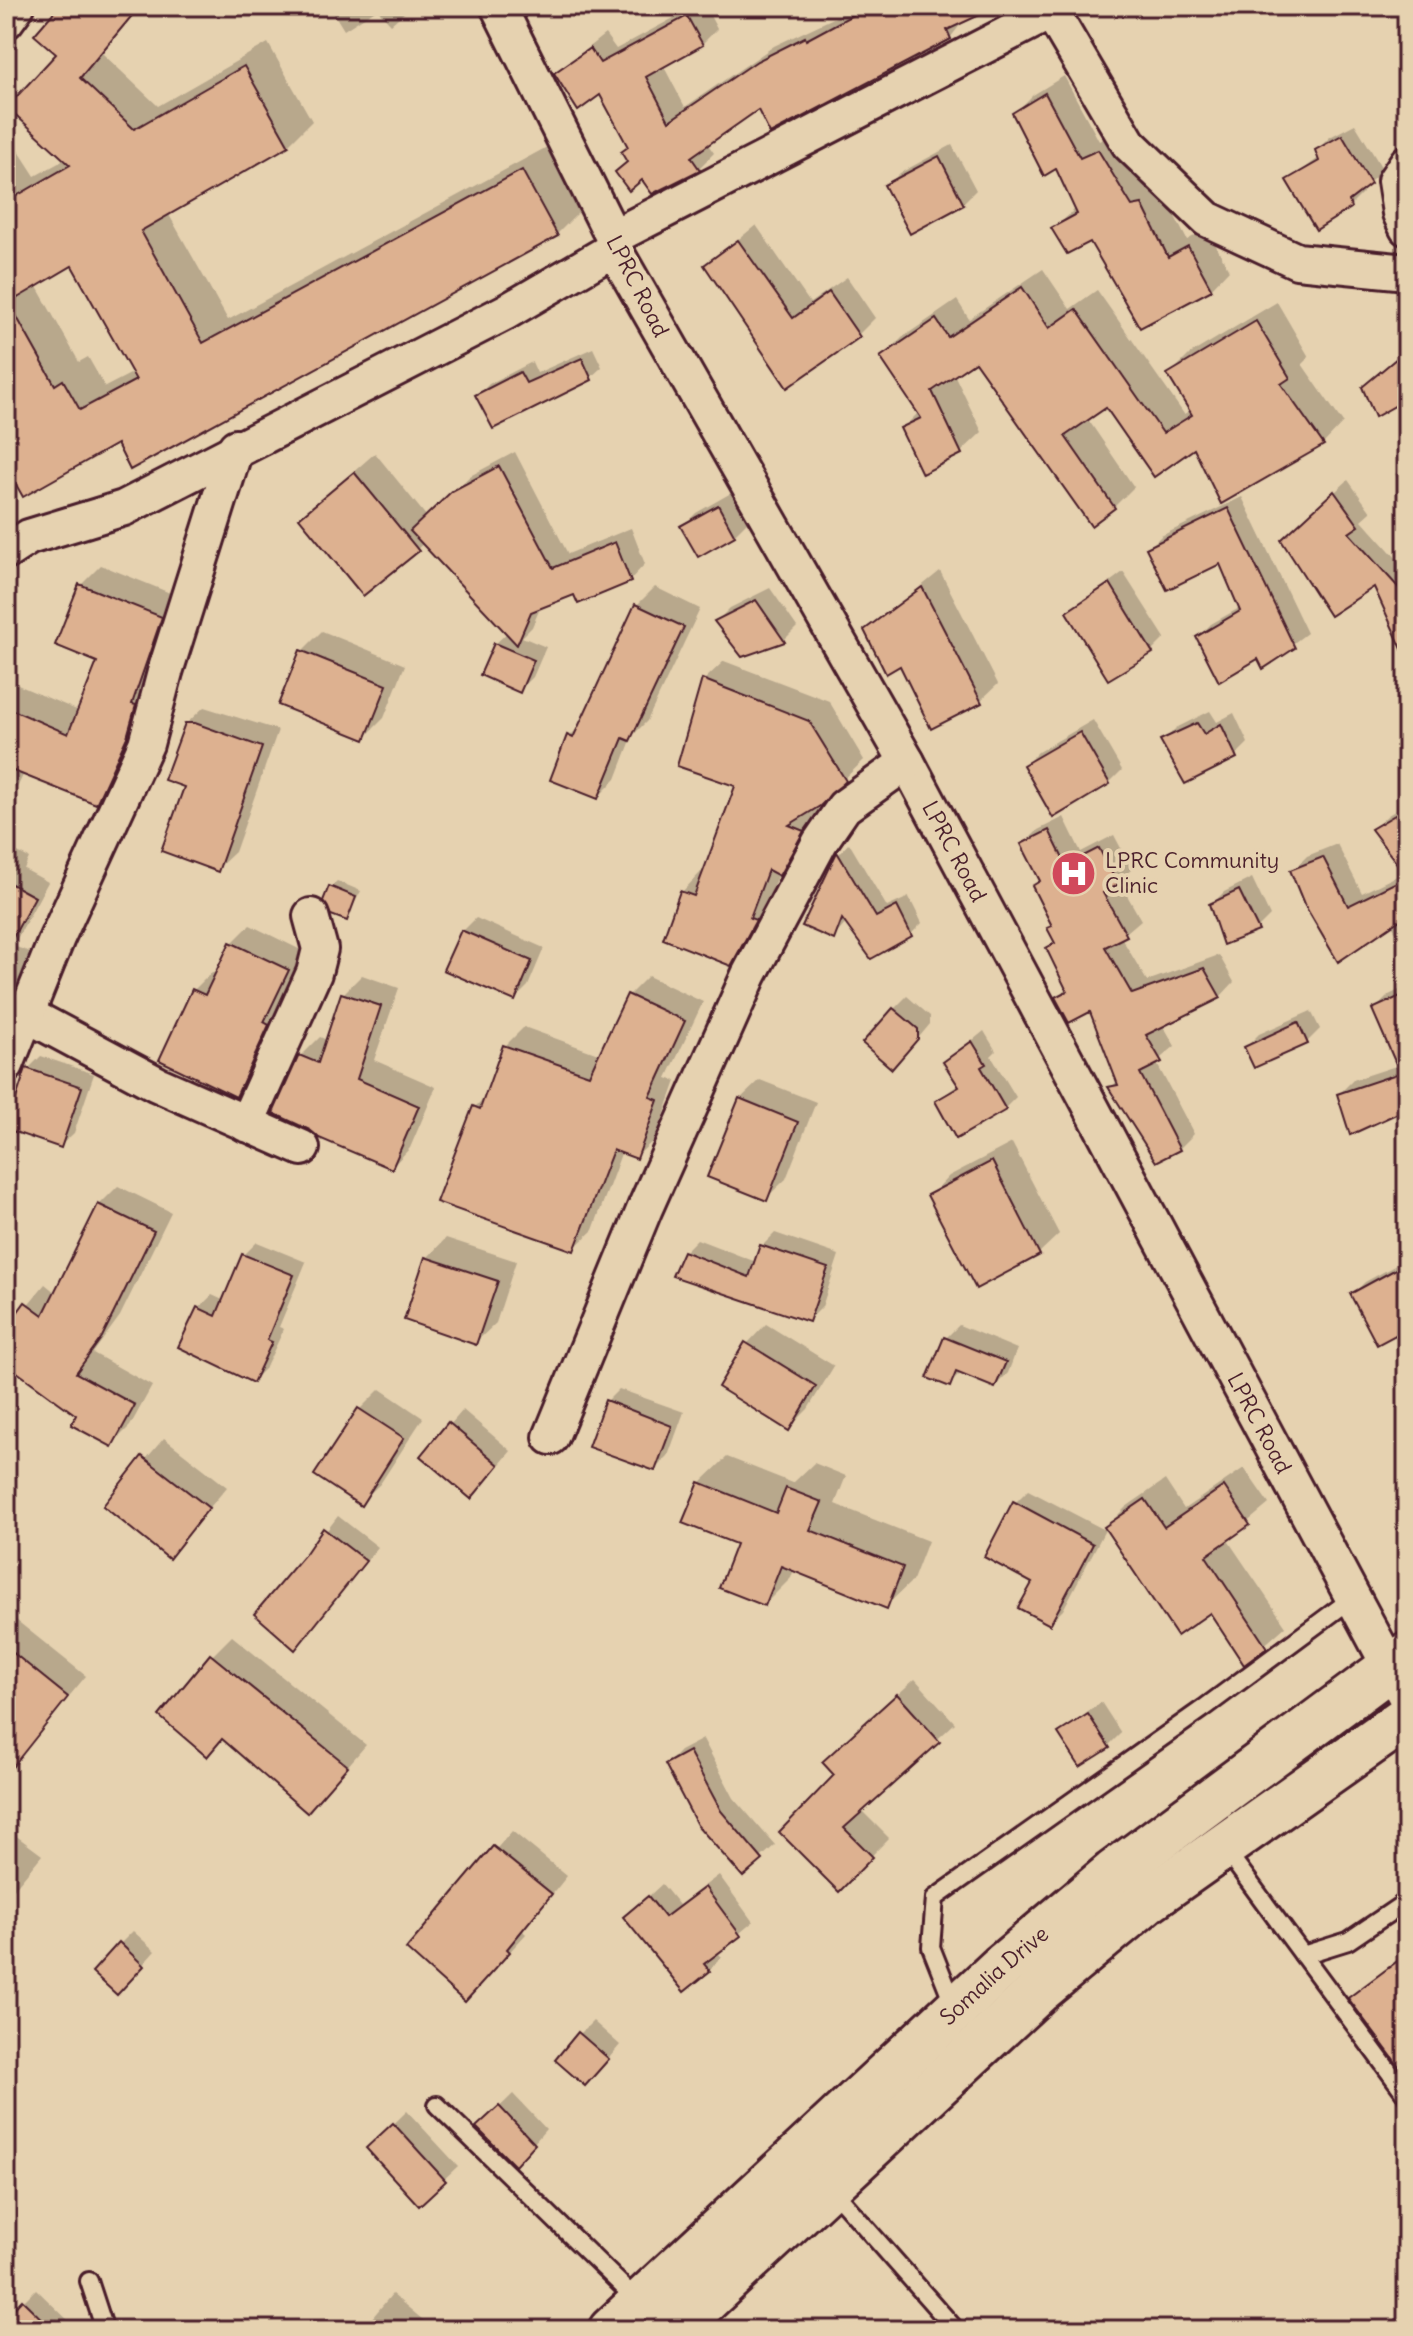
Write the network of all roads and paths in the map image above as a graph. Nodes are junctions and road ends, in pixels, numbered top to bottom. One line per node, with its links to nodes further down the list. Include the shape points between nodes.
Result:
1 (17, 6): 4 (street)
2 (498, 6): 7 (street, LPRC Road)
3 (1056, 9): 7 (street); 8 (street, via 1129,144 1207,219 1297,261)
4 (6, 21)
5 (1407, 163): 6 (street, via 1395,181)
6 (1407, 228)
7 (614, 243): 9 (street, via 506,312); 11 (street, LPRC Road)
8 (1407, 272)
9 (236, 447): 10 (street, via 124,508 29,537); 13 (street, via 146,744)
10 (6, 552)
11 (907, 762): 17 (street, via 844,807 749,975); 18 (street, LPRC Road)
12 (311, 916): 15 (street, via 320,949 314,973)
13 (26, 1014): 14 (street); 15 (street, via 157,1084)
14 (6, 1065)
15 (246, 1124): 16 (street)
16 (302, 1148)
17 (551, 1437)
18 (1354, 1597): 19 (street, LPRC Road); 23 (lane, via 935,1898 931,1947)
19 (1401, 1700): 20 (main road, Somalia Drive); 23 (main road, Somalia Drive, via 1113,1873)
20 (1224, 1848): 22 (lane); 26 (main road, Somalia Drive, via 1148,1900 1040,1990)
21 (1407, 1901): 22 (lane, via 1348,1941)
22 (1303, 1955): 24 (lane)
23 (956, 2009): 28 (main road, Somalia Drive)
24 (1407, 2096)
25 (437, 2105): 28 (lane)
26 (829, 2186): 30 (main road, Somalia Drive); 31 (lane)
27 (89, 2281): 29 (lane)
28 (625, 2316)
29 (105, 2330)
30 (674, 2330)
31 (956, 2330)

